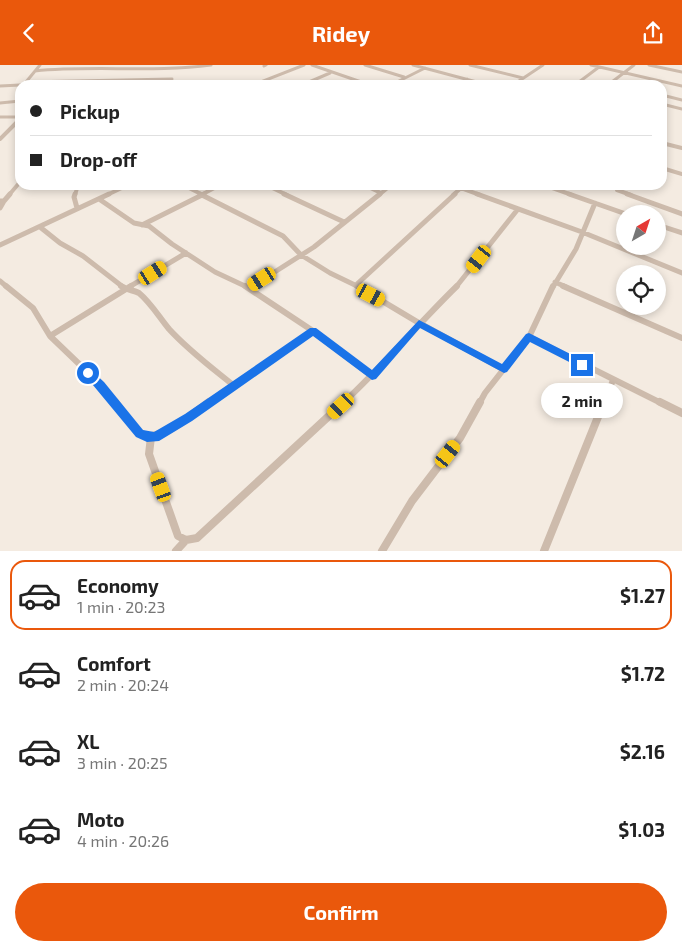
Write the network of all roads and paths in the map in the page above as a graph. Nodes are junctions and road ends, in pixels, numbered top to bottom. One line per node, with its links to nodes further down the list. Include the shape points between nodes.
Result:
1 (40, 65): 19 (street)
2 (211, 65): 14 (street)
3 (304, 65): 30 (street)
4 (312, 65): 21 (street)
5 (365, 65): 23 (street)
6 (413, 65): 17 (street)
7 (431, 65): 17 (street)
8 (470, 65): 18 (street)
9 (490, 65): 18 (street)
10 (543, 65): 24 (street)
11 (591, 65): 16 (street)
12 (634, 65): 22 (street)
13 (648, 65): 20 (street)
14 (173, 66): 15 (street)
15 (147, 67): 19 (street); 25 (street)
16 (599, 67): 22 (street); 36 (street)
17 (426, 68): 23 (street); 26 (street)
18 (484, 69): 24 (street)
19 (35, 71): 27 (street)
20 (682, 72)
21 (330, 73): 31 (street); 32 (street)
22 (624, 73): 37 (street); 38 (street)
23 (404, 77): 33 (street)
24 (523, 78): 35 (street)
25 (139, 79): 28 (street); 29 (street)
26 (467, 79): 34 (street)
27 (28, 80)
28 (111, 80)
29 (171, 80)
30 (265, 80)
31 (314, 80)
32 (352, 80)
33 (399, 80)
34 (470, 80)
35 (521, 80)
36 (582, 80)
37 (615, 80)
38 (655, 80)
39 (667, 83): 42 (street)
40 (15, 85): 41 (street)
41 (0, 86)
42 (682, 86)
43 (667, 96): 44 (street)
44 (682, 100)
45 (15, 102): 46 (street)
46 (0, 103)
47 (667, 105): 48 (street)
48 (682, 109)
49 (0, 117): 50 (street)
50 (15, 119)
51 (15, 125): 52 (street)
52 (0, 139)
53 (667, 144): 54 (street)
54 (682, 148)
55 (667, 168): 56 (street)
56 (682, 173)
57 (15, 187): 72 (street)
58 (76, 190): 75 (street, via 74,197)
59 (118, 190): 71 (street)
60 (192, 190): 70 (street)
61 (211, 190): 70 (street)
62 (277, 190): 79 (street)
63 (375, 190): 69 (street)
64 (385, 190): 69 (street)
65 (459, 190): 91 (street)
66 (466, 190): 76 (street)
67 (558, 190): 73 (street)
68 (621, 190): 78 (street)
69 (382, 193): 79 (street)
70 (202, 195): 80 (street); 87 (street, via 283,235)
71 (99, 199): 75 (street); 80 (street, via 114,211)
72 (2, 201): 74 (street)
73 (595, 203): 77 (street); 83 (street)
74 (0, 207)
75 (77, 208): 81 (street)
76 (518, 209): 83 (street); 94 (street, via 462,281)
77 (616, 210)
78 (682, 214)
79 (344, 222): 87 (street)
80 (142, 225): 86 (street)
81 (40, 227): 85 (street); 93 (street)
82 (666, 228): 84 (street)
83 (582, 232): 88 (street); 90 (street, via 576,249)
84 (682, 233)
85 (0, 245)
86 (186, 253): 92 (street, via 215,272); 93 (street)
87 (301, 255): 91 (street); 92 (street)
88 (682, 273)
89 (0, 281): 96 (street, via 33,308)
90 (555, 282): 97 (street); 98 (street)
91 (356, 285): 94 (street)
92 (249, 288): 95 (street)
93 (127, 290): 96 (street, via 94,306); 102 (street, via 137,292 190,351)
94 (419, 323): 99 (street); 100 (street)
95 (313, 331): 100 (street); 102 (street)
96 (50, 336): 104 (street, via 101,385 140,433)
97 (529, 337): 99 (street); 101 (street)
98 (682, 338)
99 (504, 369): 107 (street, via 485,393 460,438 412,501)
100 (372, 376): 105 (street, via 197,538)
101 (613, 380): 103 (street); 108 (street)
102 (233, 385): 104 (street, via 166,432)
103 (682, 413)
104 (151, 437): 105 (street, via 149,454 178,536)
105 (186, 540): 106 (street)
106 (176, 551)
107 (382, 551)
108 (544, 551)

